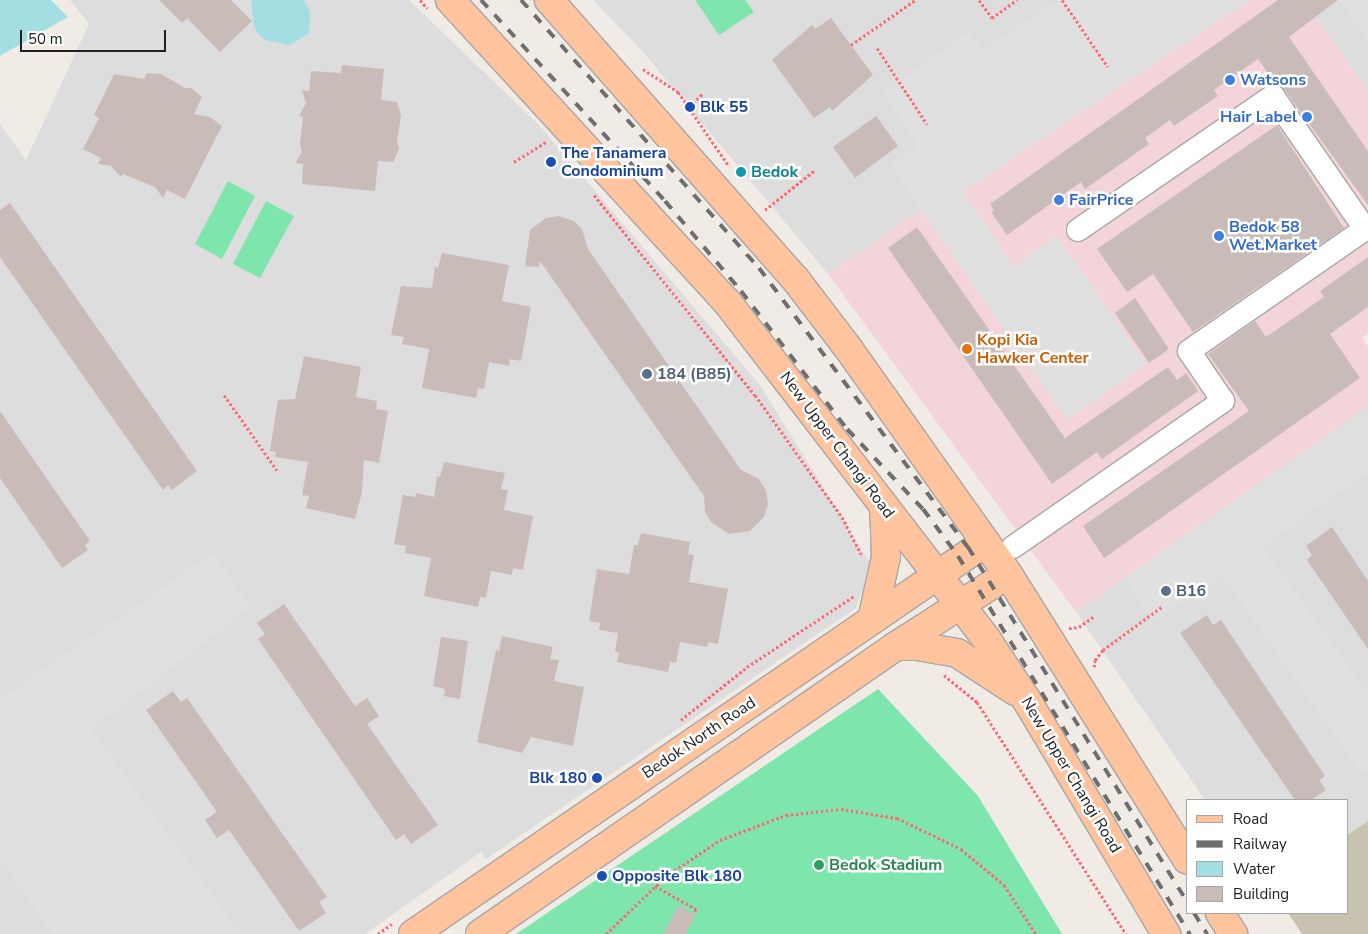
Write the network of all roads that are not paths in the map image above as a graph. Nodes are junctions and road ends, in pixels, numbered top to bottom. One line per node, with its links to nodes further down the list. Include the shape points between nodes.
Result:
1 (549, 0): 6 (main road, via 748,225 848,348)
2 (441, 7): 5 (main road, New Upper Changi Road, via 727,302)
3 (1366, 228): 4 (street, via 1273,96); 7 (street, via 1188,351 1223,400)
4 (1078, 230)
5 (884, 506): 9 (main road, New Upper Changi Road); 11 (main road, via 886,557)
6 (986, 542): 8 (main road); 9 (main road, Bedok North Road)
7 (1013, 546)
8 (1008, 574): 10 (main road); 14 (main road)
9 (937, 576): 10 (main road, New Upper Changi Road); 11 (main road, Bedok North Road)
10 (960, 606): 12 (main road); 13 (main road, New Upper Changi Road)
11 (872, 620): 16 (main road, Bedok North Road)
12 (896, 646): 13 (main road, via 957,653); 17 (main road)
13 (1026, 699): 18 (main road, New Upper Changi Road)
14 (1186, 857)
15 (1221, 914): 19 (main road)
16 (413, 934)
17 (480, 934)
18 (1166, 934)
19 (1233, 934)

